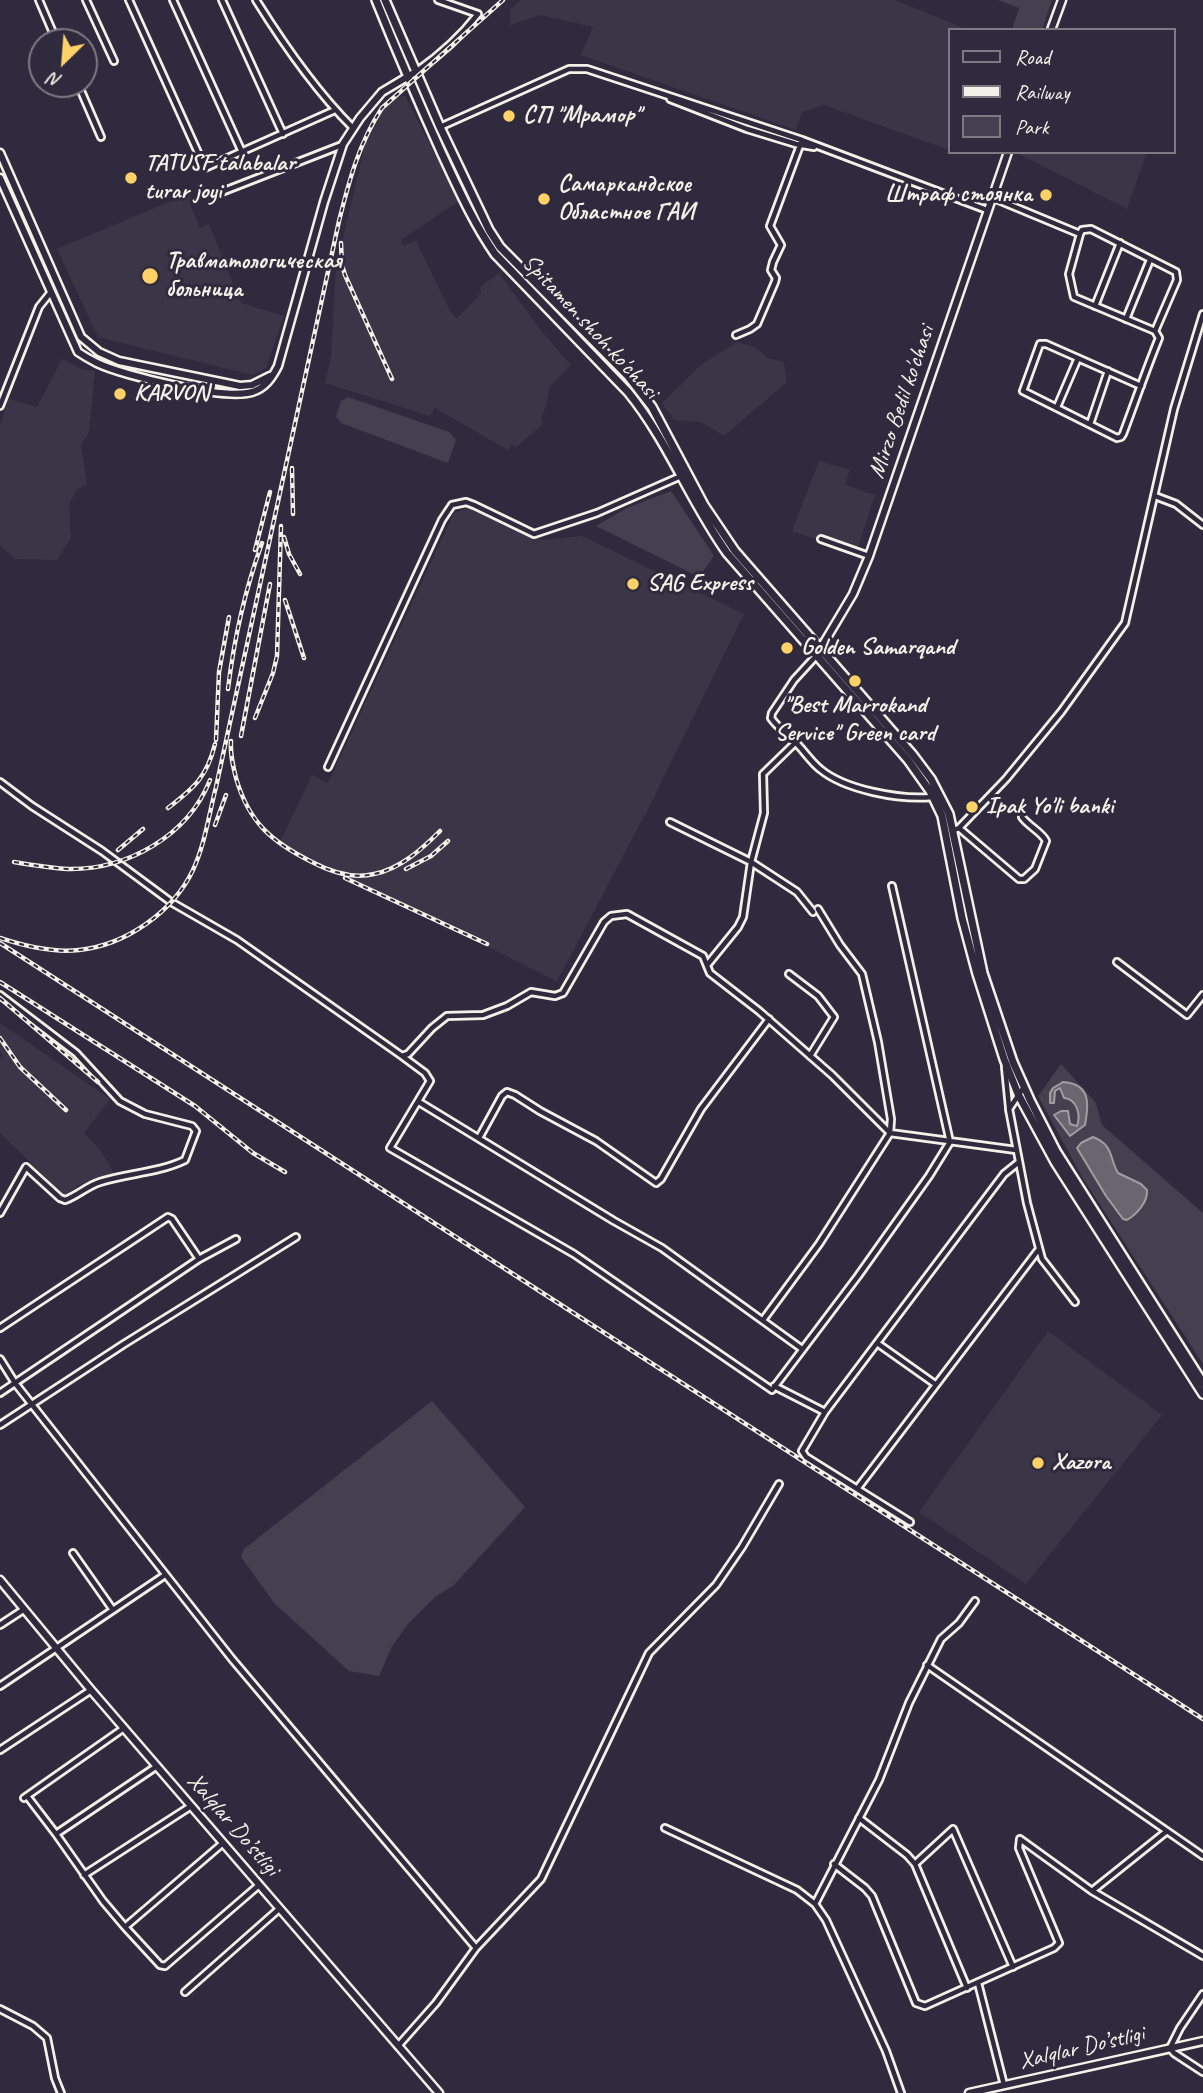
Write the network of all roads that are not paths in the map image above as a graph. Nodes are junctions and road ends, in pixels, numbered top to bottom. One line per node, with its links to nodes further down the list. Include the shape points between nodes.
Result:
1 (39, 0): 11 (street)
2 (86, 0): 13 (street)
3 (129, 0): 24 (street, via 205,168)
4 (173, 0): 24 (street)
5 (222, 0): 20 (street)
6 (256, 0): 17 (street)
7 (376, 0): 15 (main road, Spitamen shoh ko'chasi)
8 (385, 0): 14 (main road, Spitamen shoh ko'chasi)
9 (438, 0): 14 (street, via 478,14)
10 (1062, 0): 12 (street)
11 (52, 28)
12 (1052, 28)
13 (114, 61)
14 (417, 71): 15 (street); 18 (main road, Spitamen shoh ko'chasi)
15 (408, 76): 19 (street, via 383,92); 47 (main road, Spitamen shoh ko'chasi, via 483,236 647,415)
16 (84, 98): 21 (street)
17 (335, 110): 19 (street); 20 (street)
18 (440, 127): 22 (street, via 569,69 587,69); 52 (main road, Spitamen shoh ko'chasi, via 500,247 628,376 652,407 704,505 735,551)
19 (353, 128): 23 (street)
20 (283, 134): 24 (street)
21 (101, 137)
22 (802, 143): 30 (street); 39 (street, via 770,226 781,245 771,271 776,280 757,324)
23 (343, 145): 28 (street); 42 (street)
24 (242, 152)
25 (0, 153): 42 (street, via 81,337 99,352 119,361 240,386 258,383)
26 (1007, 154): 29 (street, Mirzo Bedil ko'chasi)
27 (0, 178): 34 (street)
28 (219, 193)
29 (991, 197): 30 (street, Mirzo Bedil ko'chasi); 31 (street)
30 (987, 210): 51 (street, Mirzo Bedil ko'chasi)
31 (1080, 234): 32 (street, via 1091,229); 35 (street, via 1069,274 1071,289 1074,297)
32 (1120, 243): 33 (street); 35 (street)
33 (1150, 260): 37 (street); 38 (street, via 1178,276)
34 (51, 292): 42 (street, via 78,352 99,364 220,393 247,393 264,386); 44 (street, via 39,307)
35 (1095, 306): 37 (street)
36 (1203, 314): 48 (street, via 1174,409)
37 (1126, 319): 38 (street)
38 (1155, 331): 43 (street, via 1159,338)
39 (736, 335)
40 (1078, 358): 41 (street); 45 (street); 45 (street, via 1040,344 1023,391)
41 (1108, 371): 43 (street); 46 (street)
42 (274, 373)
43 (1140, 386): 46 (street, via 1121,437)
44 (0, 406)
45 (1057, 407): 46 (street)
46 (1090, 424)
47 (681, 476): 52 (main road, Spitamen shoh ko'chasi, via 727,553); 54 (street, via 597,513 534,534 466,502 452,505)
48 (1155, 496): 49 (street, via 1176,504); 59 (street, via 1125,623 1006,779)
49 (1203, 525)
50 (821, 539): 51 (street)
51 (869, 556): 52 (street, Mirzo Bedil ko'chasi, via 853,594)
52 (818, 652): 53 (street, via 771,716); 56 (main road); 59 (main road, via 923,766 943,799)
53 (796, 742): 56 (street, via 817,766 842,784); 60 (street, via 763,774 764,813)
54 (328, 767)
55 (0, 782): 68 (street)
56 (933, 797): 59 (main road)
57 (1022, 817): 59 (street, via 1045,839 1035,869 1024,879)
58 (670, 822): 60 (street)
59 (952, 831): 70 (main road, via 977,974); 71 (main road, via 983,973)
60 (751, 862): 63 (street, via 743,917); 74 (street, via 816,910 862,974 878,1042)
61 (892, 886): 76 (street)
62 (1117, 962): 66 (street, via 1187,1015)
63 (708, 964): 67 (street, via 710,973); 68 (street, via 703,956 665,934 627,914 618,914 604,922 563,992 555,996 531,992 483,1015 447,1016)
64 (789, 975): 69 (street, via 818,996 834,1017)
65 (0, 995): 79 (street, via 76,1054 120,1101 196,1131 185,1160 102,1181 65,1200 26,1167)
66 (1203, 995)
67 (769, 1019): 69 (street); 75 (street, via 701,1110 656,1183 597,1141 507,1092)
68 (402, 1056): 72 (street, via 429,1079)
69 (810, 1056): 74 (street)
70 (1004, 1059): 71 (main road); 73 (street)
71 (1021, 1091): 73 (street); 91 (main road); 95 (main road, via 1050,1154)
72 (419, 1102): 75 (street); 93 (street, via 390,1148 573,1254 768,1390)
73 (1009, 1109): 77 (street)
74 (890, 1133): 76 (street); 85 (street, via 819,1244)
75 (479, 1138): 85 (street, via 662,1248)
76 (950, 1142): 77 (street); 88 (street)
77 (1016, 1150): 78 (street)
78 (1018, 1162): 82 (street); 87 (street, via 1004,1174)
79 (0, 1213)
80 (296, 1237): 96 (street)
81 (236, 1239): 83 (street)
82 (1039, 1249): 84 (street); 92 (street)
83 (199, 1259): 86 (street, via 168,1216); 90 (street)
84 (1075, 1302)
85 (763, 1320): 88 (street)
86 (0, 1328)
87 (877, 1343): 92 (street); 97 (street)
88 (802, 1349): 93 (street)
89 (0, 1359): 90 (street)
90 (15, 1383): 94 (street); 96 (street)
91 (1203, 1383)
92 (935, 1384): 100 (street)
93 (774, 1386): 97 (street)
94 (0, 1393)
95 (1203, 1394)
96 (31, 1404): 98 (street); 103 (street)
97 (825, 1412): 100 (street, via 802,1451)
98 (0, 1424)
99 (779, 1484): 131 (street, via 716,1585 649,1653 541,1879)
100 (857, 1489): 101 (street)
101 (910, 1522)
102 (73, 1553): 107 (street)
103 (164, 1575): 107 (street); 131 (street)
104 (0, 1580): 106 (street, Xalqlar Do’stligi)
105 (975, 1601): 110 (street, via 941,1639)
106 (23, 1609): 108 (street); 109 (street, Xalqlar Do’stligi)
107 (113, 1610): 109 (street)
108 (0, 1625)
109 (56, 1649): 111 (street); 112 (street, Xalqlar Do’stligi)
110 (927, 1665): 117 (street); 119 (street)
111 (0, 1686)
112 (91, 1690): 113 (street, Xalqlar Do’stligi); 114 (street)
113 (124, 1728): 115 (street, Xalqlar Do’stligi); 120 (street, via 26,1797)
114 (0, 1750)
115 (157, 1766): 116 (street, Xalqlar Do’stligi); 120 (street)
116 (191, 1806): 121 (street, Xalqlar Do’stligi); 125 (street)
117 (859, 1818): 123 (street); 124 (street)
118 (665, 1828): 128 (street, via 797,1890)
119 (1167, 1830): 122 (street); 127 (street)
120 (56, 1834): 125 (street)
121 (223, 1843): 126 (street, Xalqlar Do’stligi); 130 (street)
122 (1203, 1856)
123 (834, 1864): 128 (street); 135 (street, via 872,1896 916,2003 925,2006)
124 (915, 1864): 133 (street, via 953,1829); 135 (street)
125 (84, 1875): 130 (street)
126 (259, 1885): 129 (street, Xalqlar Do’stligi); 130 (street, via 165,1966)
127 (1092, 1891): 132 (street); 133 (street, via 1020,1839 1019,1848 1059,1943)
128 (815, 1904): 146 (street, via 886,2051)
129 (279, 1909): 136 (street); 140 (street, Xalqlar Do’stligi)
130 (125, 1927)
131 (476, 1948): 140 (street)
132 (1203, 1956)
133 (1013, 1967): 134 (street)
134 (978, 1983): 135 (street); 143 (street)
135 (967, 1988)
136 (185, 1992)
137 (1203, 1994): 141 (street)
138 (0, 2009): 144 (street, via 47,2038)
139 (1203, 2041): 141 (street, Xalqlar Do’stligi)
140 (398, 2047): 145 (street, Xalqlar Do’stligi)
141 (1171, 2048): 142 (street); 143 (street, Xalqlar Do’stligi)
142 (1203, 2072)
143 (1004, 2085): 147 (street, Xalqlar Do’stligi)
144 (61, 2093)
145 (439, 2093)
146 (901, 2093)
147 (970, 2093)

